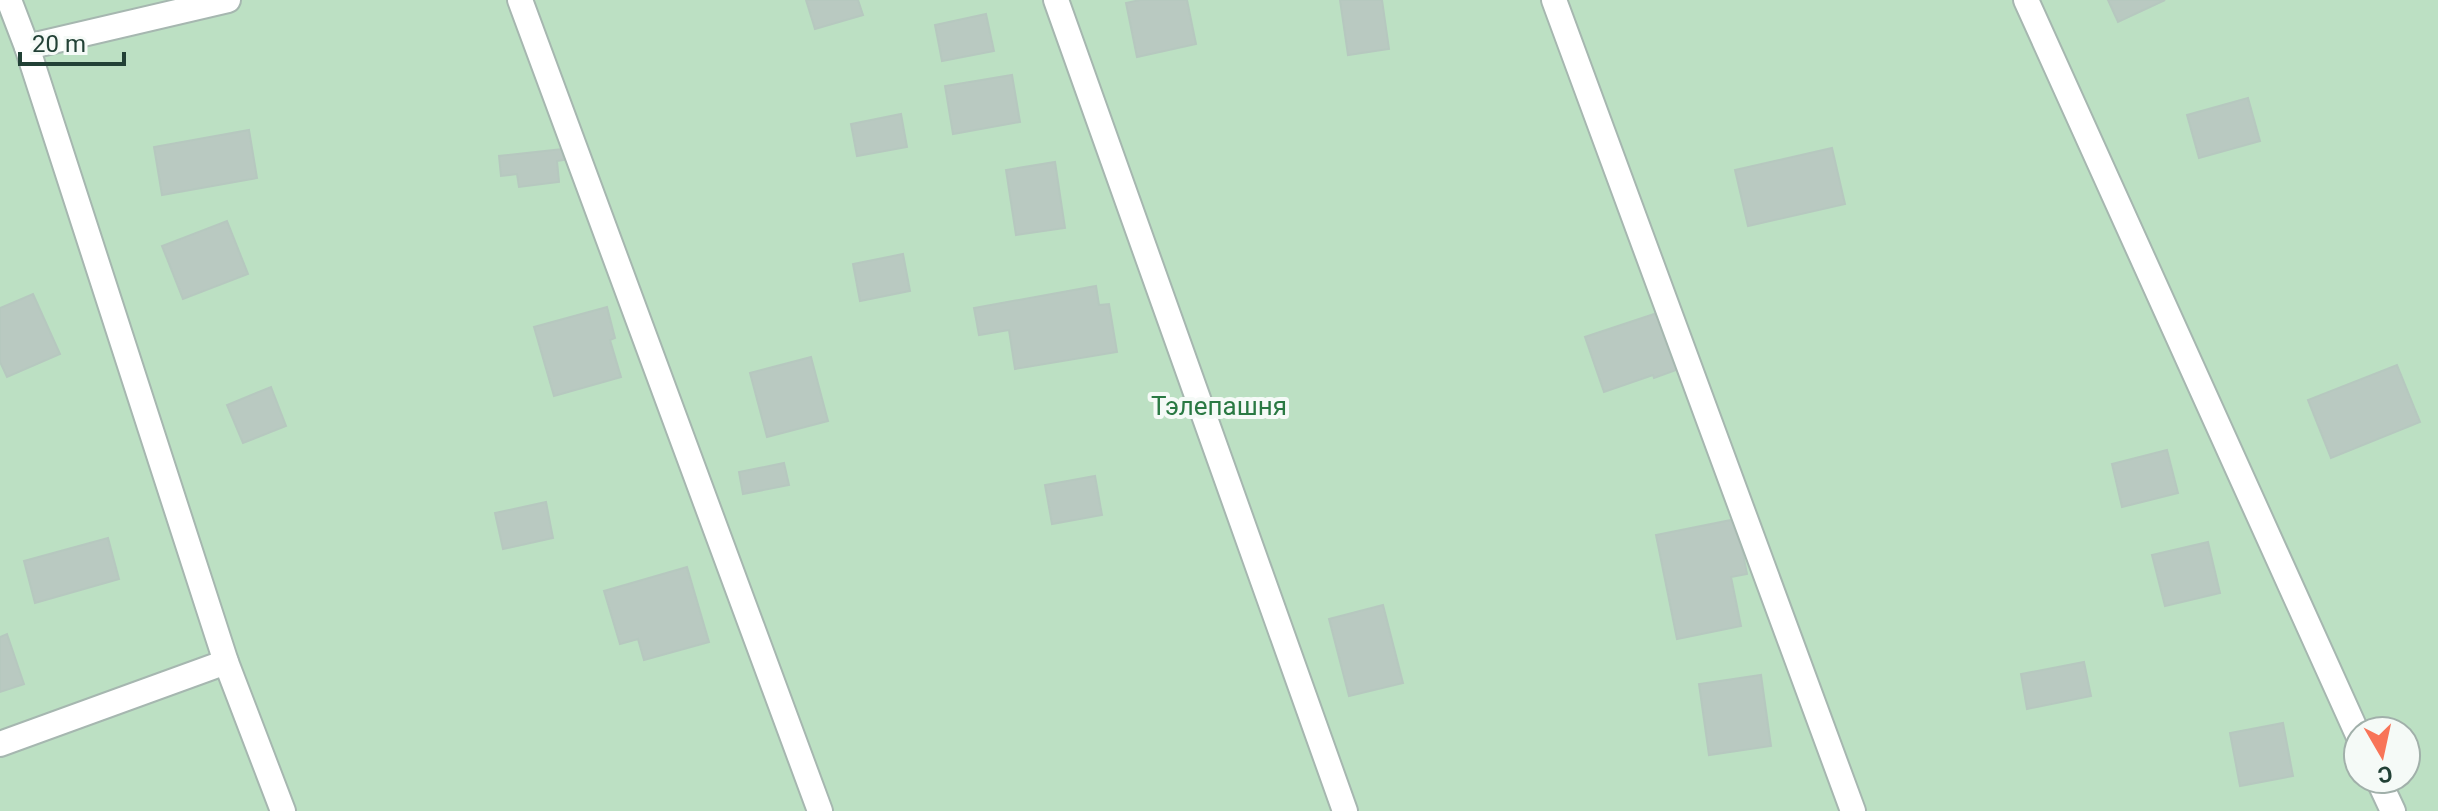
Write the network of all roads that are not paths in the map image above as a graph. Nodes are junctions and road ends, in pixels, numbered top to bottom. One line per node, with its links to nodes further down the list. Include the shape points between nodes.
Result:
1 (9, 0): 7 (street)
2 (228, 0): 7 (street)
3 (520, 0): 12 (street)
4 (1056, 0): 13 (street)
5 (1554, 0): 14 (street)
6 (2026, 0): 9 (street)
7 (27, 47): 8 (street)
8 (226, 662): 10 (street); 11 (street)
9 (2349, 715)
10 (0, 744)
11 (283, 811)
12 (820, 811)
13 (1345, 811)
14 (1853, 811)

